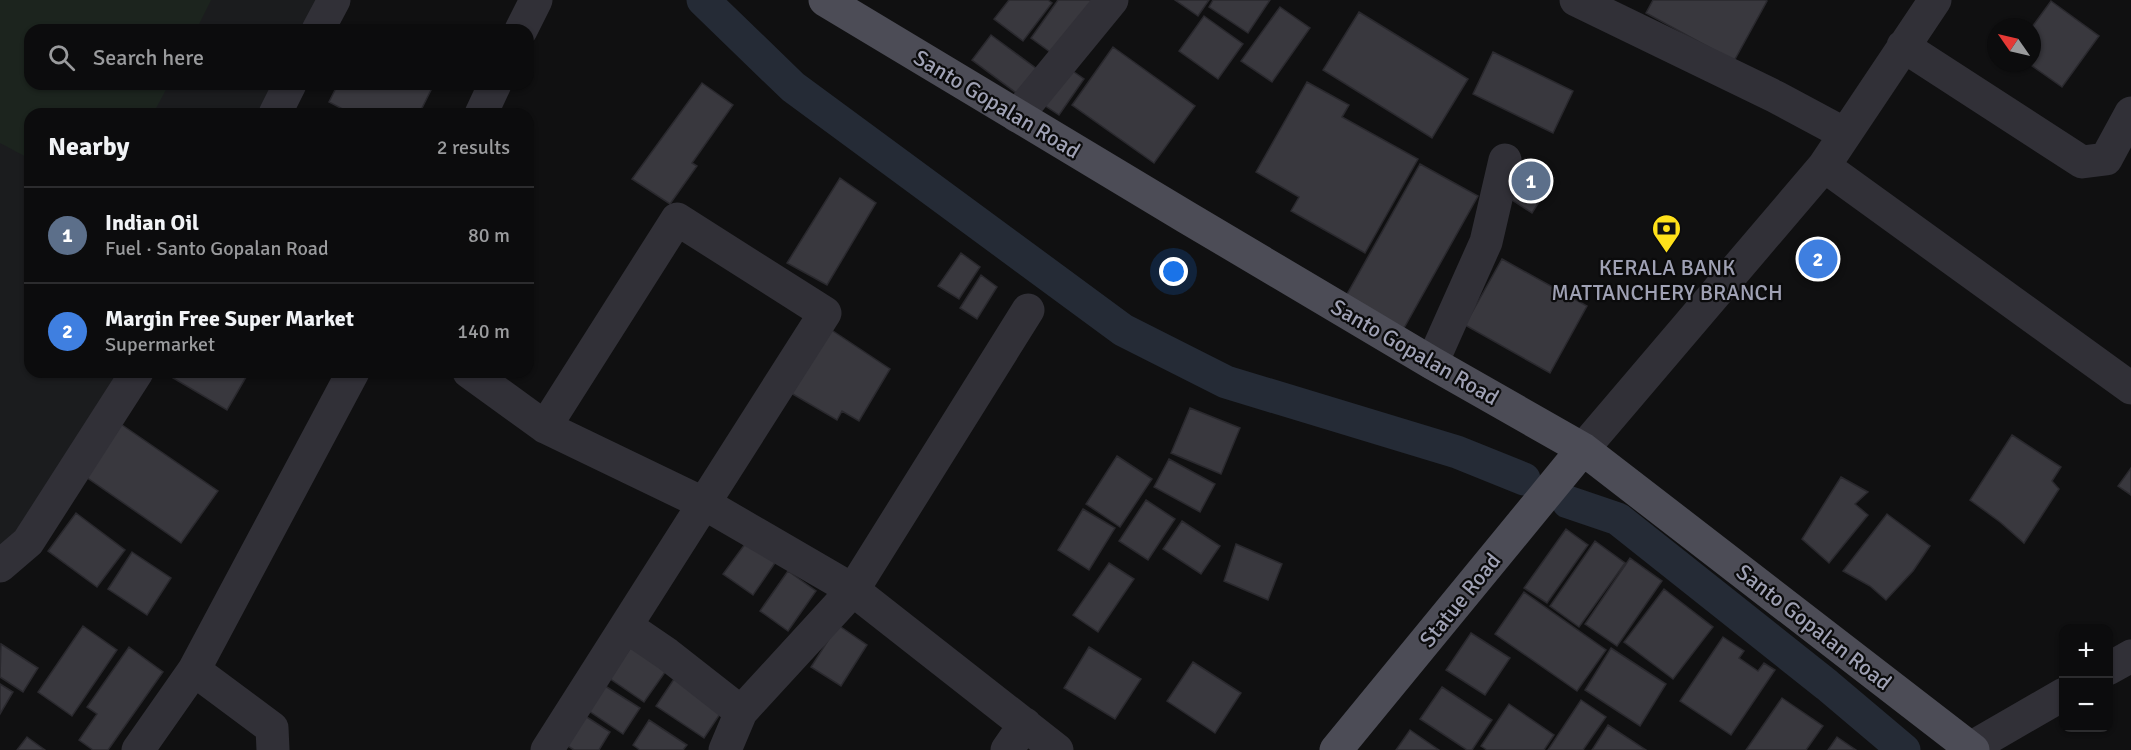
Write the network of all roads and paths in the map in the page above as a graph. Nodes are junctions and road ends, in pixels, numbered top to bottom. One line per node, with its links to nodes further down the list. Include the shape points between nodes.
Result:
1 (334, 0): 8 (street)
2 (536, 0): 9 (street)
3 (825, 0): 16 (main road, Santo Gopalan Road)
4 (1112, 0): 16 (street)
5 (1576, 0): 7 (street)
6 (1935, 0): 10 (street)
7 (1622, 9): 17 (street)
8 (321, 24)
9 (524, 24)
10 (1903, 46): 15 (street, via 2082,162 2106,159); 17 (street)
11 (287, 90): 13 (street)
12 (492, 90): 14 (street)
13 (278, 108)
14 (484, 108)
15 (2131, 113)
16 (1017, 116): 21 (main road, Santo Gopalan Road)
17 (1845, 134): 19 (street)
18 (1505, 160): 21 (street, via 1486,242)
19 (1824, 166): 25 (street); 27 (street)
20 (1028, 310): 30 (street)
21 (1432, 363): 27 (main road, Santo Gopalan Road)
22 (132, 378): 29 (street, via 28,542)
23 (350, 378): 34 (street)
24 (477, 378): 26 (street)
25 (2131, 388)
26 (545, 427): 28 (street); 28 (street, via 677,219 825,313)
27 (1583, 449): 38 (main road, Santo Gopalan Road); 44 (main road, Statue Road)
28 (705, 504): 30 (street); 31 (street)
29 (0, 566)
30 (853, 590): 36 (street); 37 (street)
31 (626, 626): 36 (street); 41 (street)
32 (2131, 656): 33 (street)
33 (2113, 667)
34 (194, 670): 39 (street); 40 (street, via 272,728)
35 (2059, 697): 38 (street)
36 (741, 712): 42 (street)
37 (1016, 737): 43 (street)
38 (1970, 749)
39 (138, 750)
40 (273, 750)
41 (547, 750)
42 (725, 750)
43 (1058, 750)
44 (1336, 750)

